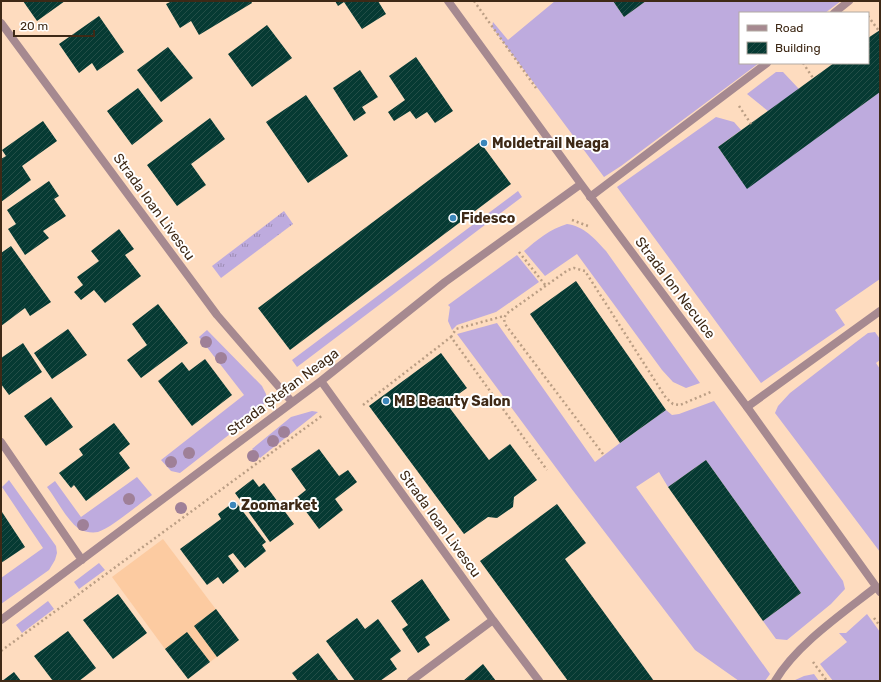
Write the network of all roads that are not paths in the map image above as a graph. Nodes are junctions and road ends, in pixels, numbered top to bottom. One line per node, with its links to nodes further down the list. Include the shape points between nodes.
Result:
1 (448, 1): 6 (street, Strada Ion Neculce)
2 (849, 1): 3 (street)
3 (835, 12)
4 (1, 22): 10 (street, Strada Ioan Livescu, via 217,315)
5 (766, 64): 7 (street)
6 (581, 184): 7 (street, Strada Ion Neculce); 9 (street, Strada Ștefan Neaga, via 446,282)
7 (590, 197): 11 (street, Strada Ion Neculce)
8 (880, 311): 11 (street)
9 (321, 381): 10 (street, Strada Ștefan Neaga); 16 (street, Strada Ioan Livescu)
10 (292, 402): 13 (street, Strada Ștefan Neaga)
11 (748, 407): 14 (street, Strada Ion Neculce)
12 (1, 442): 13 (street)
13 (82, 560): 15 (street, Strada Ștefan Neaga)
14 (878, 590): 19 (street, via 802,648 782,669)
15 (1, 620)
16 (493, 620): 17 (street); 18 (street, Strada Ioan Livescu)
17 (411, 681)
18 (539, 681)
19 (775, 681)

